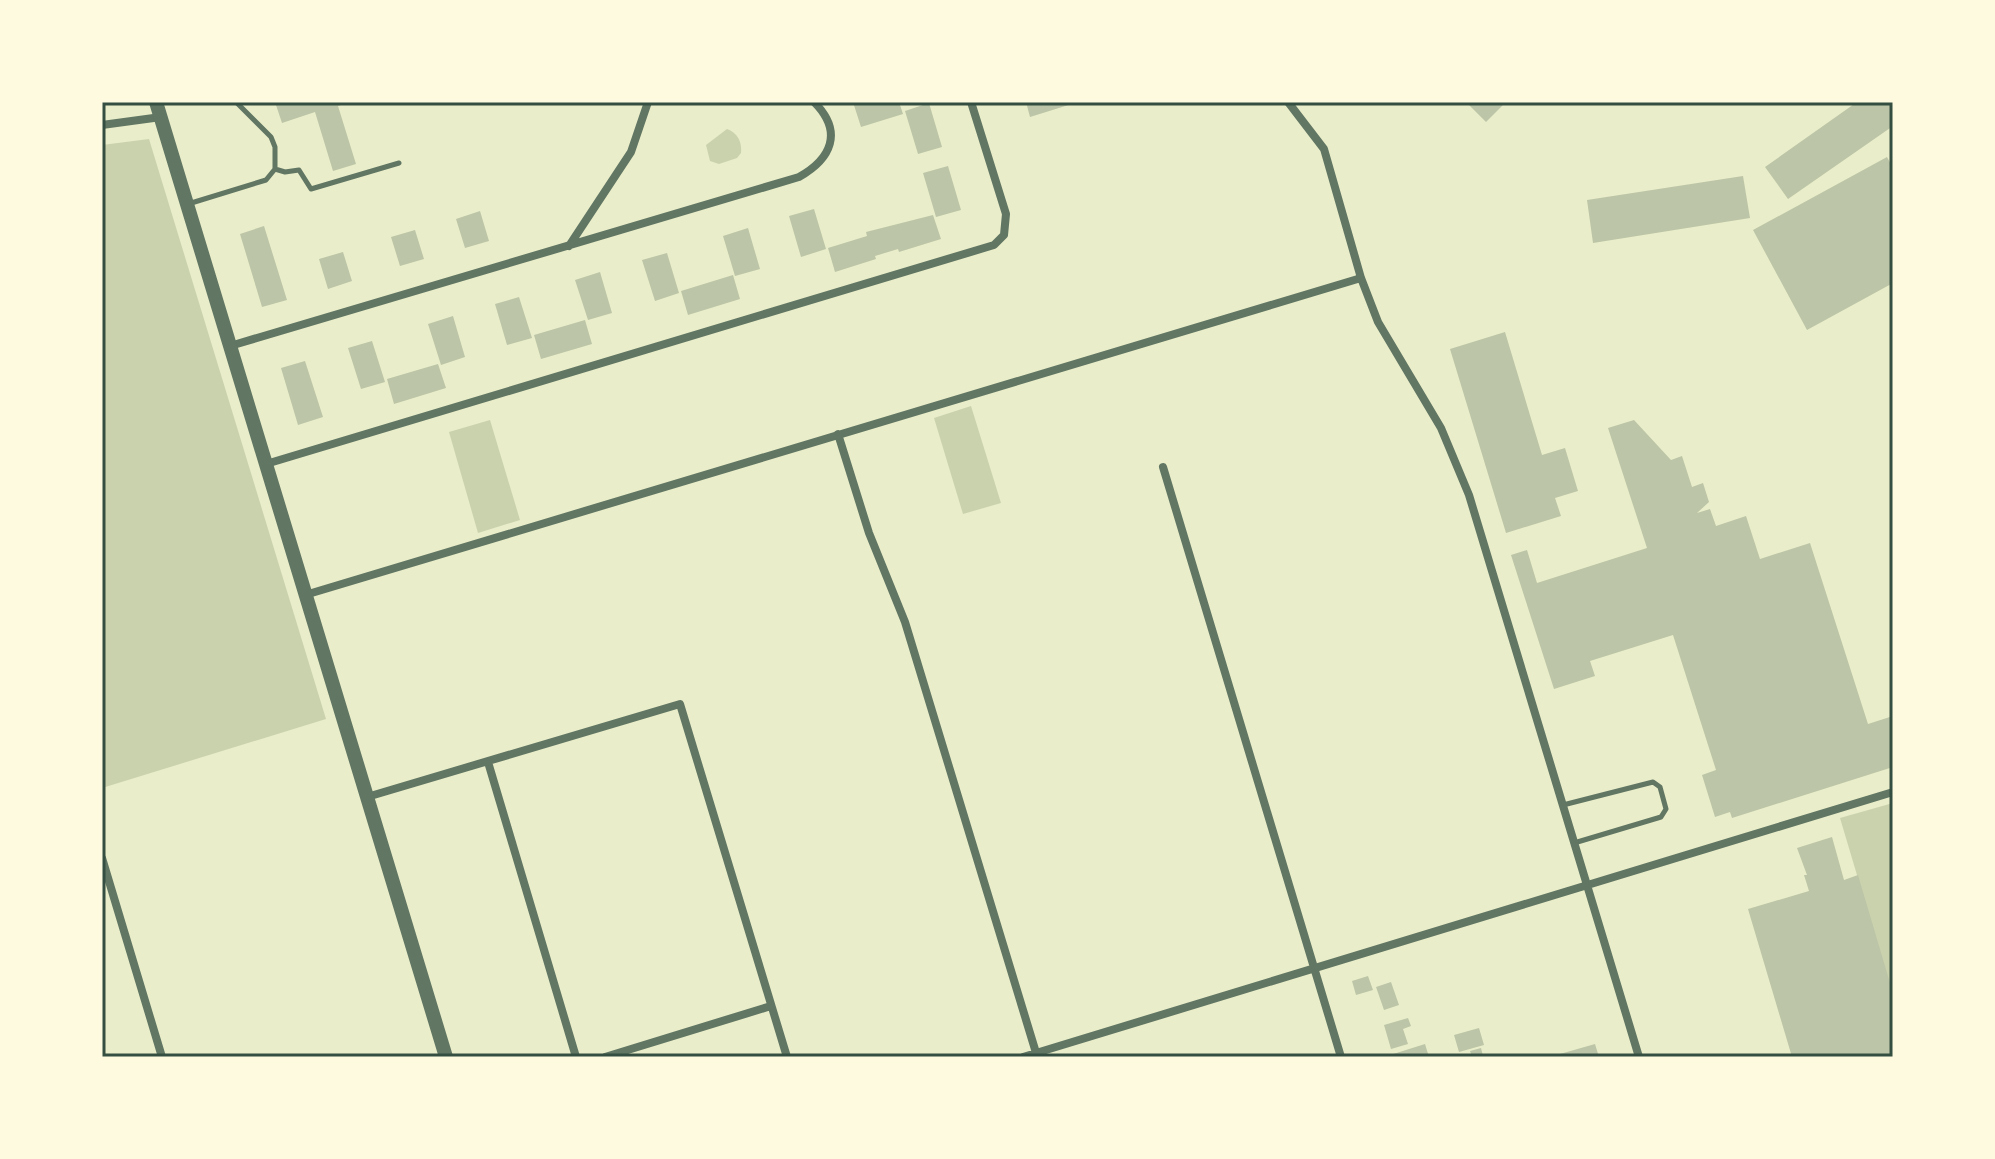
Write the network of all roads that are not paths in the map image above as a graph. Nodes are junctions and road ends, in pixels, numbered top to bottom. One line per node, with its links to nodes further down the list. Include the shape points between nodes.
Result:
1 (236, 102): 9 (lane, via 271,137)
2 (648, 102): 11 (street, via 631,152)
3 (814, 102): 11 (street, via 827,120 831,141 822,161 799,177)
4 (971, 102): 15 (street, via 1006,214 1004,235 994,245)
5 (1288, 102): 12 (street, via 1324,149)
6 (158, 109): 7 (street); 10 (street)
7 (102, 125)
8 (399, 163): 9 (lane, via 311,189 299,170)
9 (275, 169): 10 (lane, via 266,180)
10 (188, 205): 13 (street)
11 (569, 247): 13 (street)
12 (1361, 278): 14 (street); 21 (street, via 1378,322 1441,428 1469,495)
13 (230, 346): 15 (street)
14 (838, 434): 17 (street); 27 (street, via 869,533 905,622)
15 (266, 464): 17 (street)
16 (1163, 467): 25 (street)
17 (305, 595): 20 (street)
18 (488, 762): 20 (street); 26 (street, via 680,704); 30 (street)
19 (1893, 792): 24 (street)
20 (367, 797): 29 (street)
21 (1562, 806): 22 (street); 22 (lane, via 1653,782 1660,787 1666,809 1661,817)
22 (1574, 843): 24 (street)
23 (102, 858): 28 (street)
24 (1586, 885): 25 (street); 35 (street)
25 (1314, 969): 27 (street); 34 (street)
26 (771, 1006): 31 (street); 32 (street)
27 (1037, 1055): 33 (street)
28 (162, 1057)
29 (446, 1057)
30 (576, 1057)
31 (605, 1057)
32 (787, 1057)
33 (1023, 1057)
34 (1341, 1057)
35 (1639, 1057)

